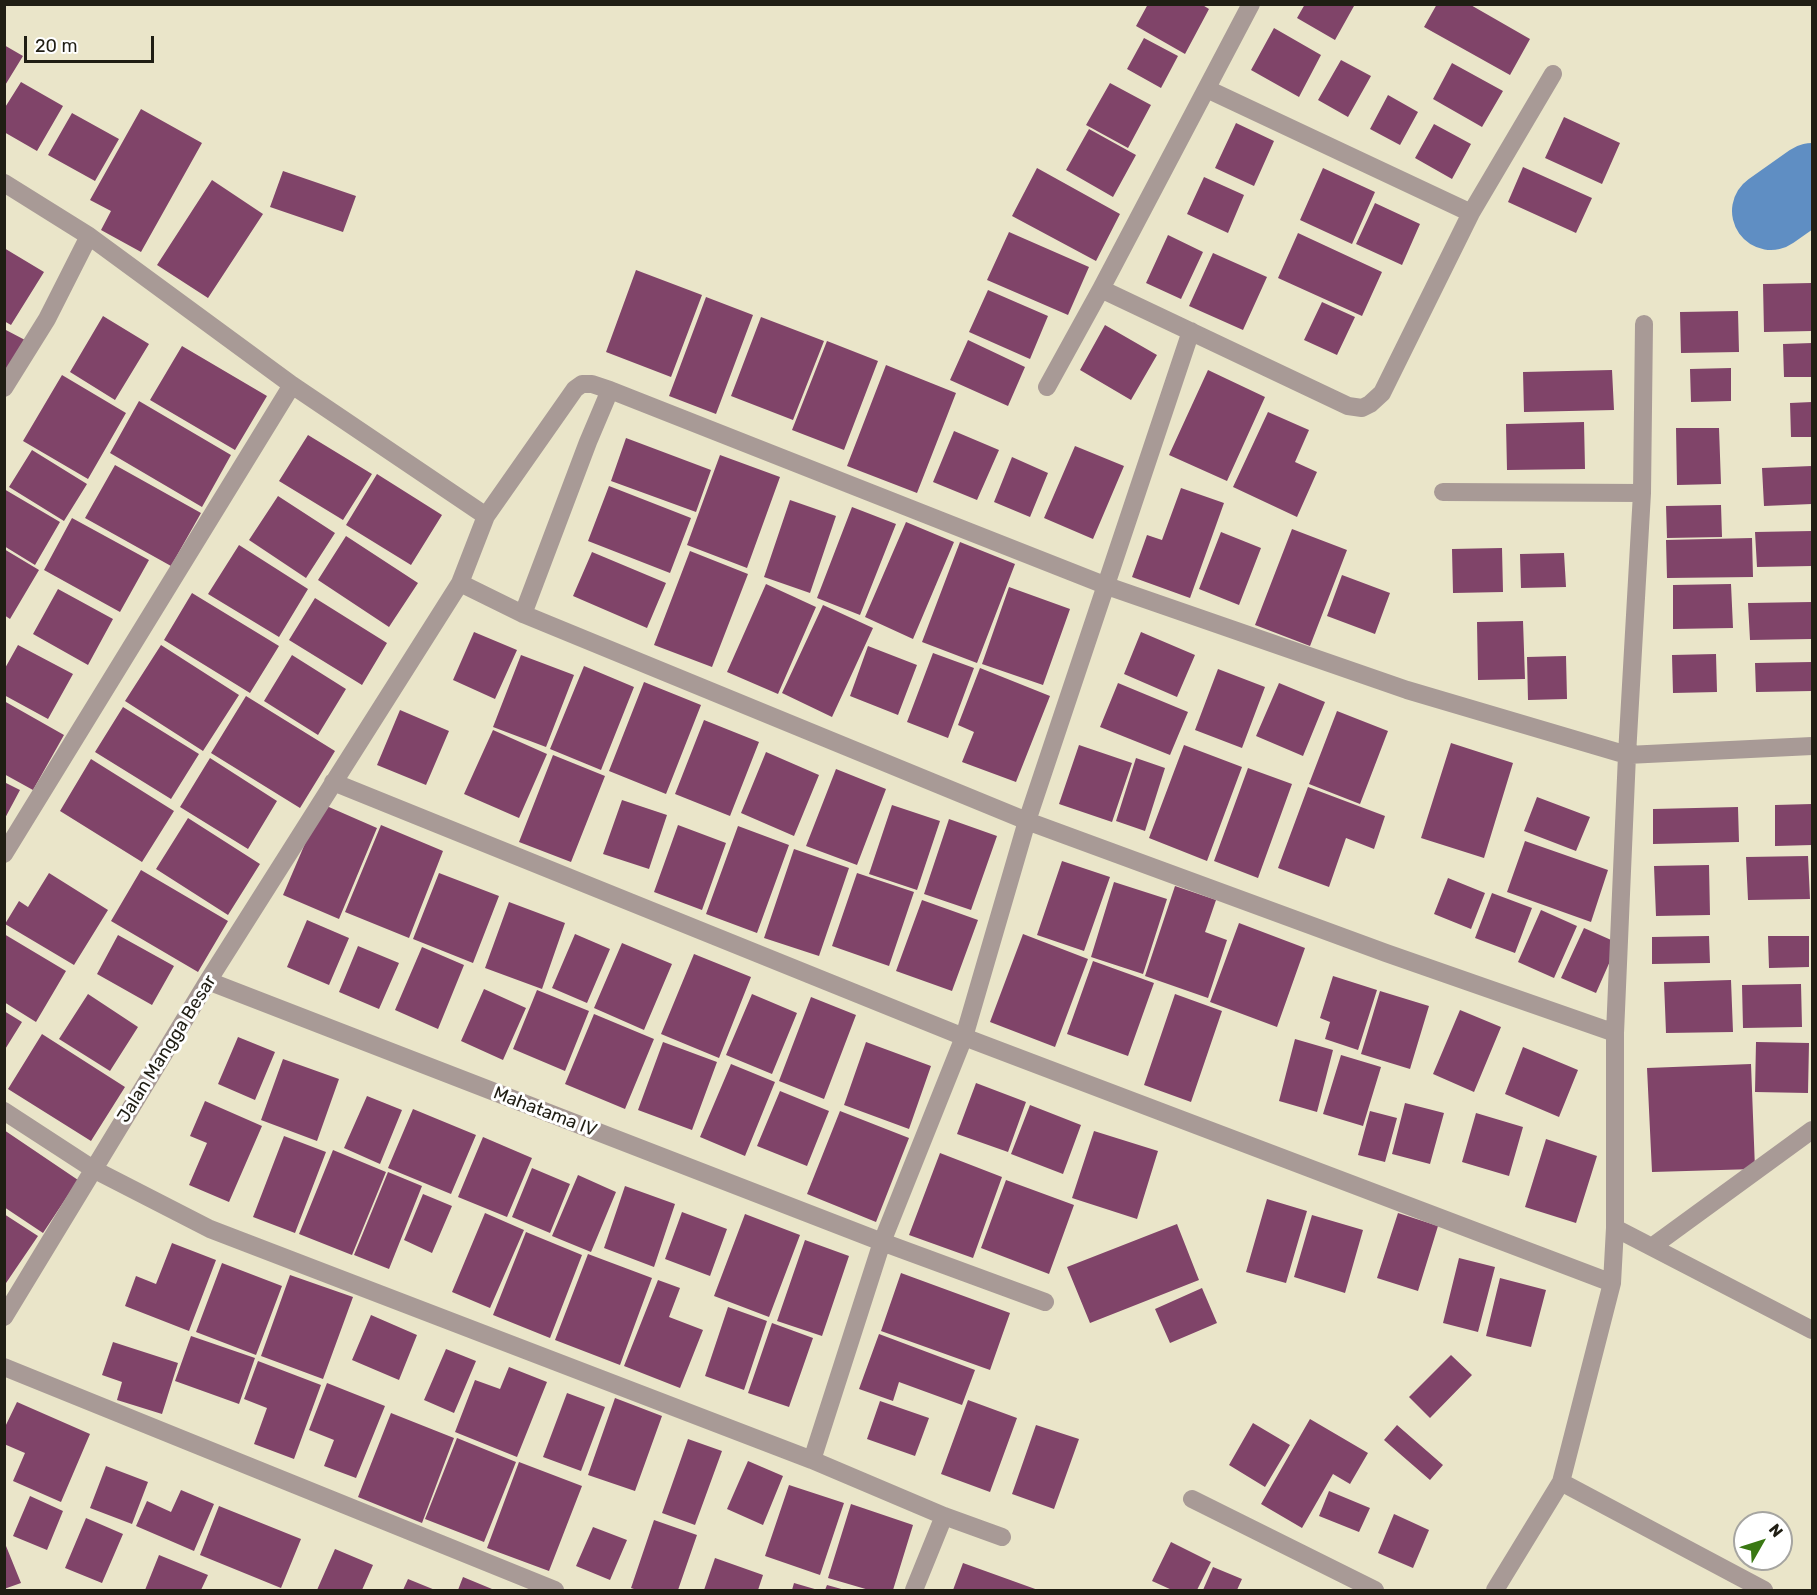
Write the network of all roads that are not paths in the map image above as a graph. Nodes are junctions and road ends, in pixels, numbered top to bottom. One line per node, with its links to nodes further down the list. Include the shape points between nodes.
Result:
1 (1251, 4): 3 (street)
2 (1553, 74): 5 (street)
3 (1207, 89): 5 (street); 7 (street)
4 (4, 183): 6 (street)
5 (1471, 213): 9 (street, via 1382,393 1362,408 1348,406)
6 (89, 236): 10 (street); 12 (street, via 47,319)
7 (1101, 289): 9 (street); 11 (street)
8 (1644, 324): 15 (street)
9 (1191, 331): 18 (street)
10 (292, 385): 16 (street); 24 (street)
11 (1047, 387)
12 (4, 388)
13 (610, 390): 16 (street, Jalan Mangga Besar, via 592,384 575,389); 18 (street, Jalan Mangga Besar); 19 (street)
14 (1443, 492): 15 (street)
15 (1642, 493): 21 (street)
16 (486, 516): 17 (street, Jalan Mangga Besar)
17 (460, 583): 19 (street); 22 (street, Jalan Mangga Besar)
18 (1107, 586): 21 (street, Jalan Mangga Besar, via 1407,690); 23 (street)
19 (523, 614): 23 (street)
20 (1812, 746): 21 (street, Jalan Mangga Besar)
21 (1627, 754): 26 (street)
22 (333, 782): 25 (street, Jalan Mangga Besar); 27 (street)
23 (1027, 821): 26 (street); 27 (street)
24 (4, 854)
25 (208, 981): 30 (street, Jalan Mangga Besar); 32 (street, Mahatama IV)
26 (1615, 1033): 31 (street)
27 (963, 1037): 32 (street); 34 (street)
28 (4, 1111): 30 (street)
29 (1812, 1130): 33 (street)
30 (93, 1169): 36 (street, Jalan Mangga Besar); 39 (street, via 210,1229)
31 (1616, 1228): 33 (street); 34 (street)
32 (882, 1242): 35 (street, Mahatama IV); 39 (street)
33 (1653, 1246): 37 (street)
34 (1612, 1283): 40 (street)
35 (1045, 1302)
36 (4, 1317)
37 (1812, 1330)
38 (4, 1367): 44 (street)
39 (812, 1460): 42 (street)
40 (1561, 1482): 47 (street); 48 (street)
41 (1192, 1499): 46 (street)
42 (944, 1516): 43 (street); 45 (street)
43 (1002, 1537)
44 (555, 1590)
45 (914, 1590)
46 (1375, 1590)
47 (1495, 1590)
48 (1764, 1590)

